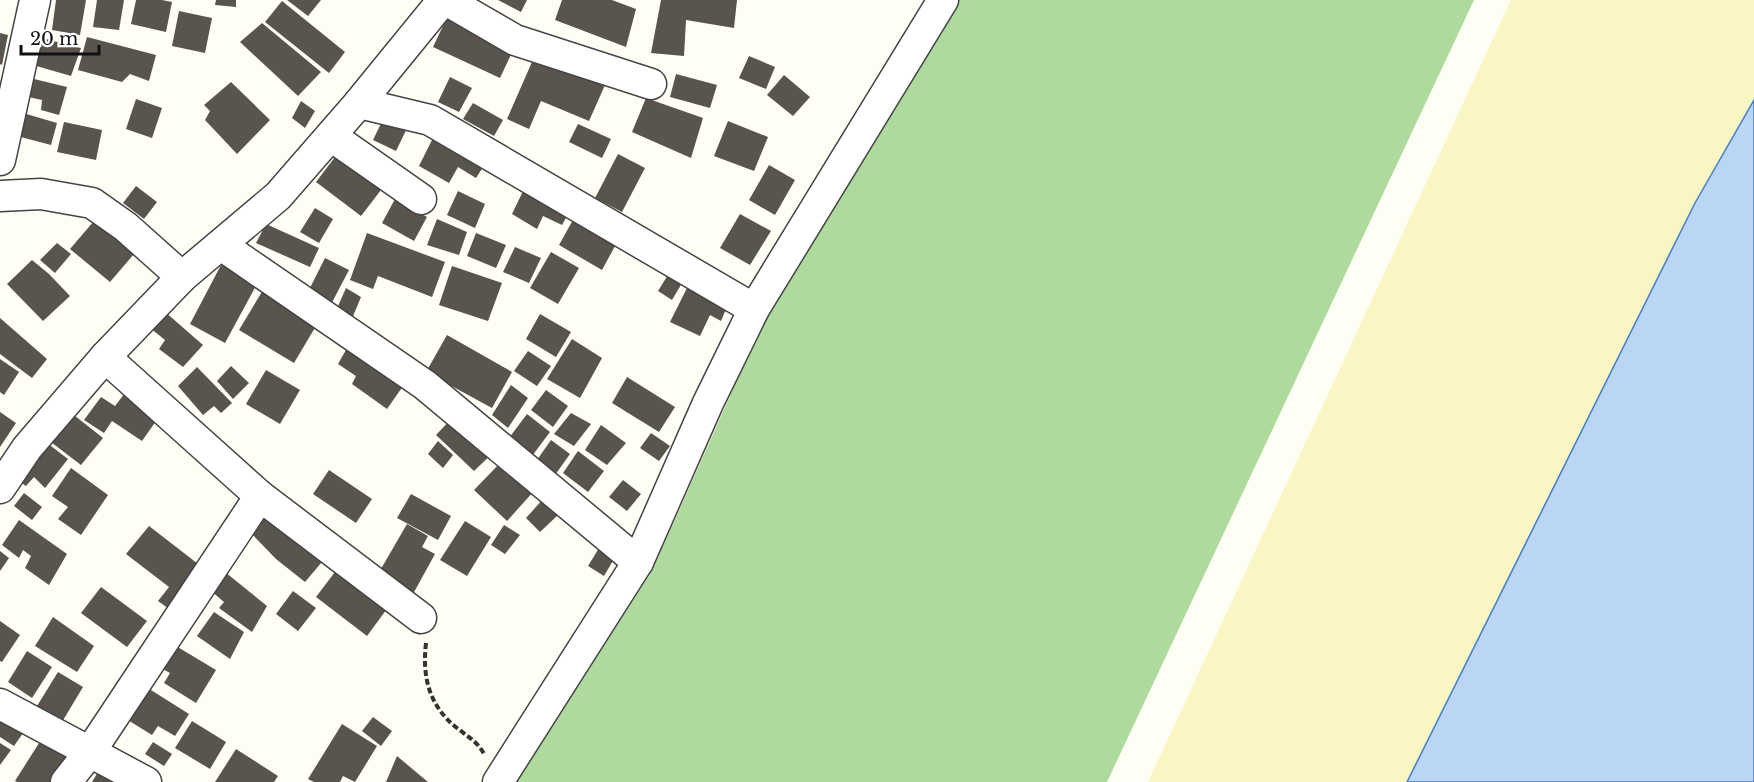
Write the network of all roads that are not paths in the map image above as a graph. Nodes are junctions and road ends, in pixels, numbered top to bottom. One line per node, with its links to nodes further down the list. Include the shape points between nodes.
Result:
1 (35, 0): 7 (street)
2 (445, 0): 4 (street, via 515,40); 5 (street)
3 (943, 0): 12 (street)
4 (651, 84)
5 (359, 103): 6 (street); 12 (street, via 430,120)
6 (331, 136): 9 (street); 10 (street, via 278,196)
7 (0, 160)
8 (0, 196): 11 (street, via 41,194 92,203 126,227)
9 (420, 199)
10 (221, 245): 11 (street); 16 (street, via 425,385)
11 (182, 278): 13 (street)
12 (754, 309): 16 (street)
13 (105, 357): 14 (street, via 27,448); 15 (street)
14 (0, 488)
15 (260, 496): 17 (street); 19 (street)
16 (638, 562): 20 (street)
17 (421, 618)
18 (0, 704): 19 (street)
19 (90, 752): 21 (street); 22 (street)
20 (493, 773)
21 (66, 782)
22 (146, 782)

